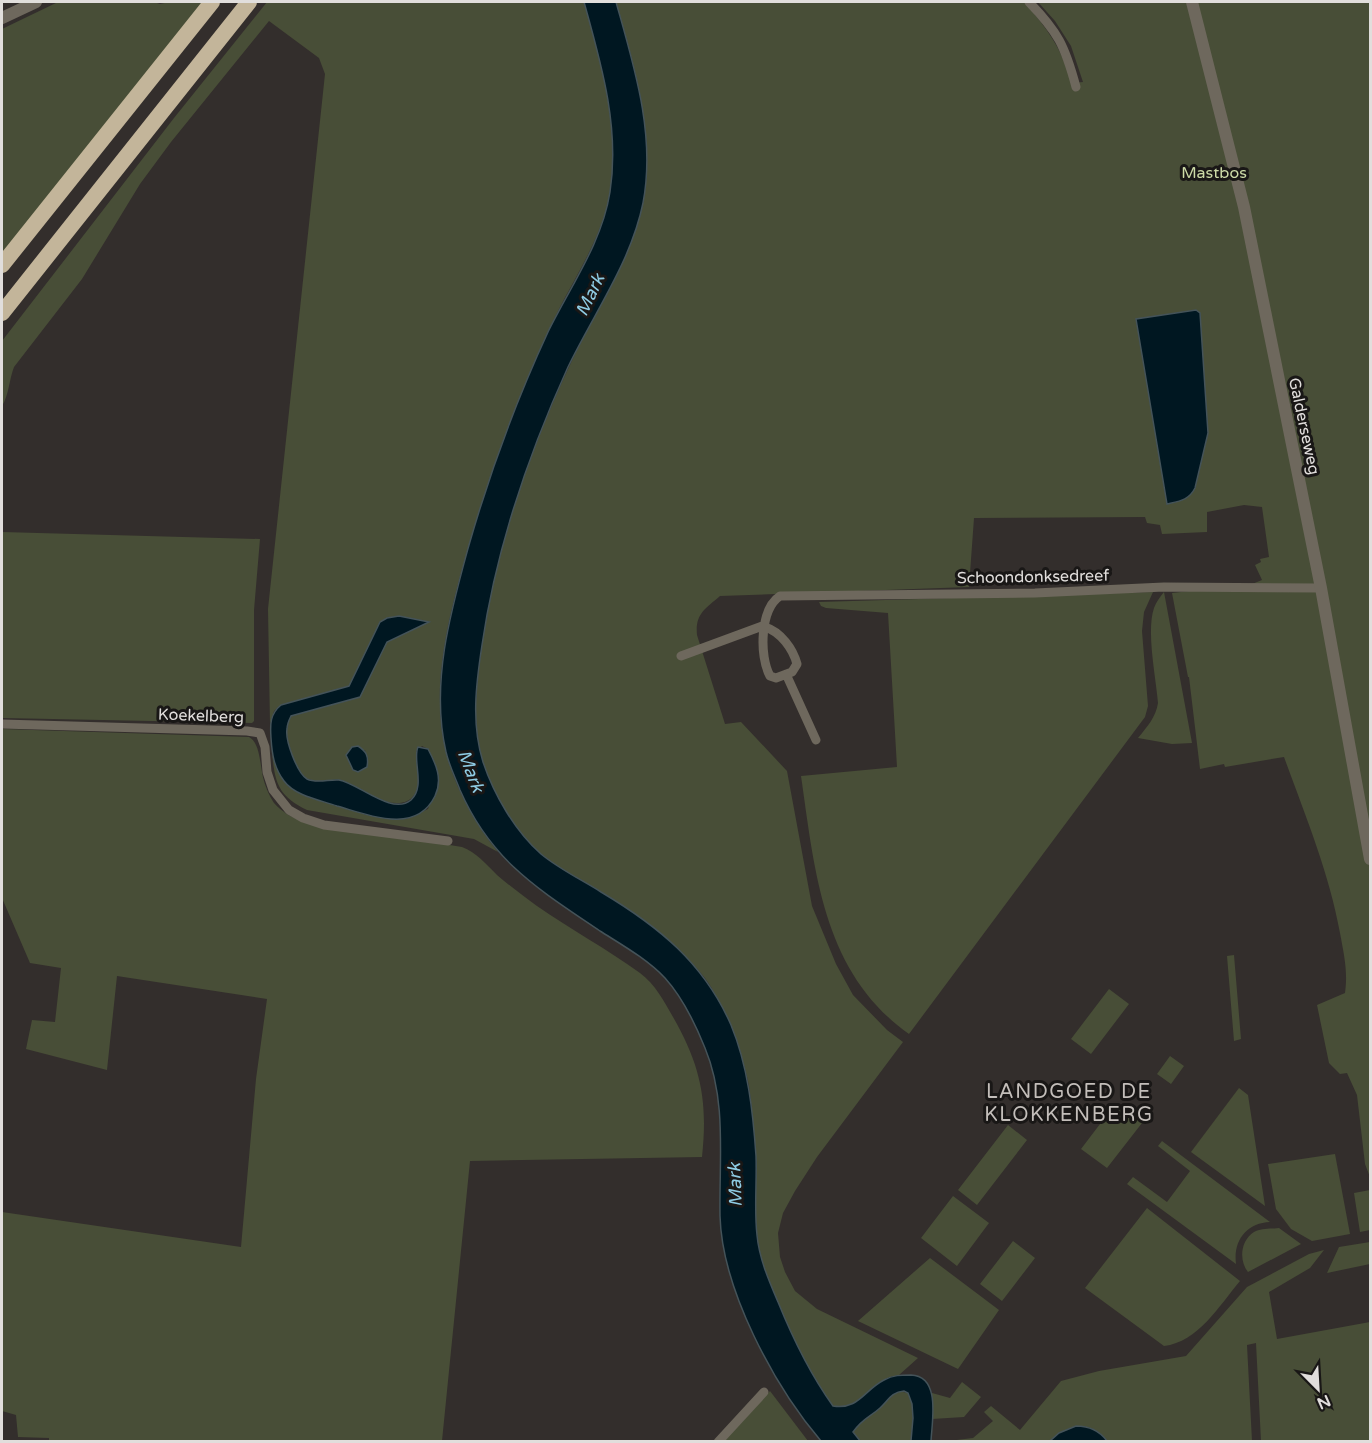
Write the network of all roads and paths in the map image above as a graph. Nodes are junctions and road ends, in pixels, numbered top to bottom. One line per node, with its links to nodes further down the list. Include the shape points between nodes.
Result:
1 (36, 2): 6 (street)
2 (212, 2): 8 (highway)
3 (249, 2): 9 (highway)
4 (1029, 2): 7 (street, via 1050,23 1067,53)
5 (1192, 2): 10 (street, Galderseweg, via 1244,207)
6 (2, 18)
7 (1076, 87)
8 (2, 265)
9 (2, 313)
10 (1321, 588): 11 (street, Schoondonksedreef, via 1164,587 780,596 771,604); 17 (street, Galderseweg)
11 (765, 626): 12 (street); 13 (street, via 788,645 795,657 796,669); 13 (street, Schoondonksedreef, via 763,655 768,673 772,678)
12 (681, 656)
13 (786, 674): 15 (street)
14 (2, 724): 16 (street, Koekelberg, via 260,733 273,789 289,810 324,825)
15 (816, 740)
16 (448, 841)
17 (1371, 860)
18 (764, 1392): 19 (street)
19 (718, 1442)

